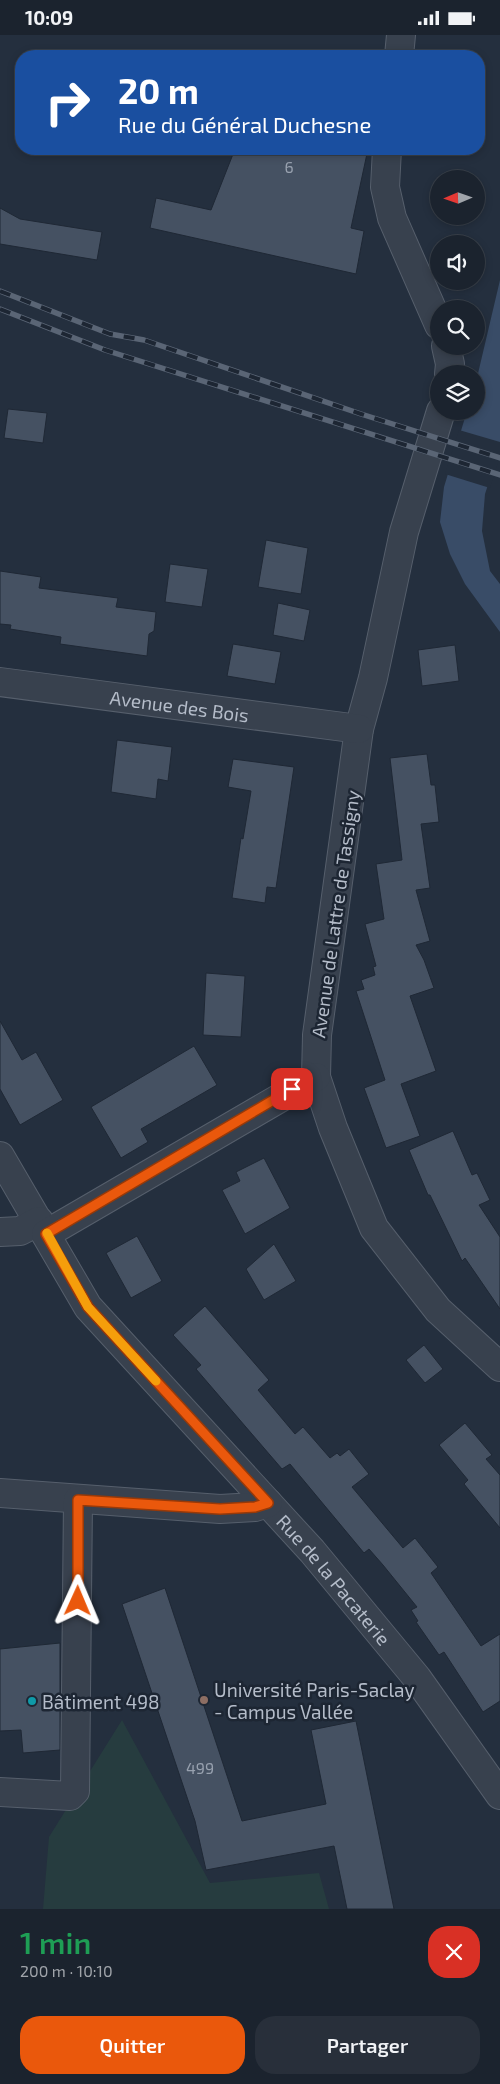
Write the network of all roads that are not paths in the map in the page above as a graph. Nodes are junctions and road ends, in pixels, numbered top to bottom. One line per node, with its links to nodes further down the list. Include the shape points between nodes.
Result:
1 (401, 35): 2 (street)
2 (400, 50)
3 (387, 155): 4 (street, via 385,187 392,218)
4 (430, 305)
5 (438, 420): 7 (street, Avenue de Lattre de Tassigny, via 404,531)
6 (0, 682): 7 (street, Avenue des Bois)
7 (359, 729): 8 (street, Avenue de Lattre de Tassigny, via 317,1035)
8 (316, 1077): 10 (street); 12 (street, Avenue de Lattre de Tassigny, via 374,1228 438,1310)
9 (0, 1156): 10 (street, Rue de la Pacaterie)
10 (43, 1227): 11 (street); 15 (street, Rue de la Pacaterie, via 88,1307)
11 (0, 1232)
12 (500, 1367)
13 (0, 1493): 14 (street)
14 (78, 1500): 15 (street, via 220,1509); 16 (street, via 75,1791 70,1796)
15 (268, 1503): 17 (street, Rue de la Pacaterie, via 417,1678)
16 (0, 1792)
17 (500, 1795)

